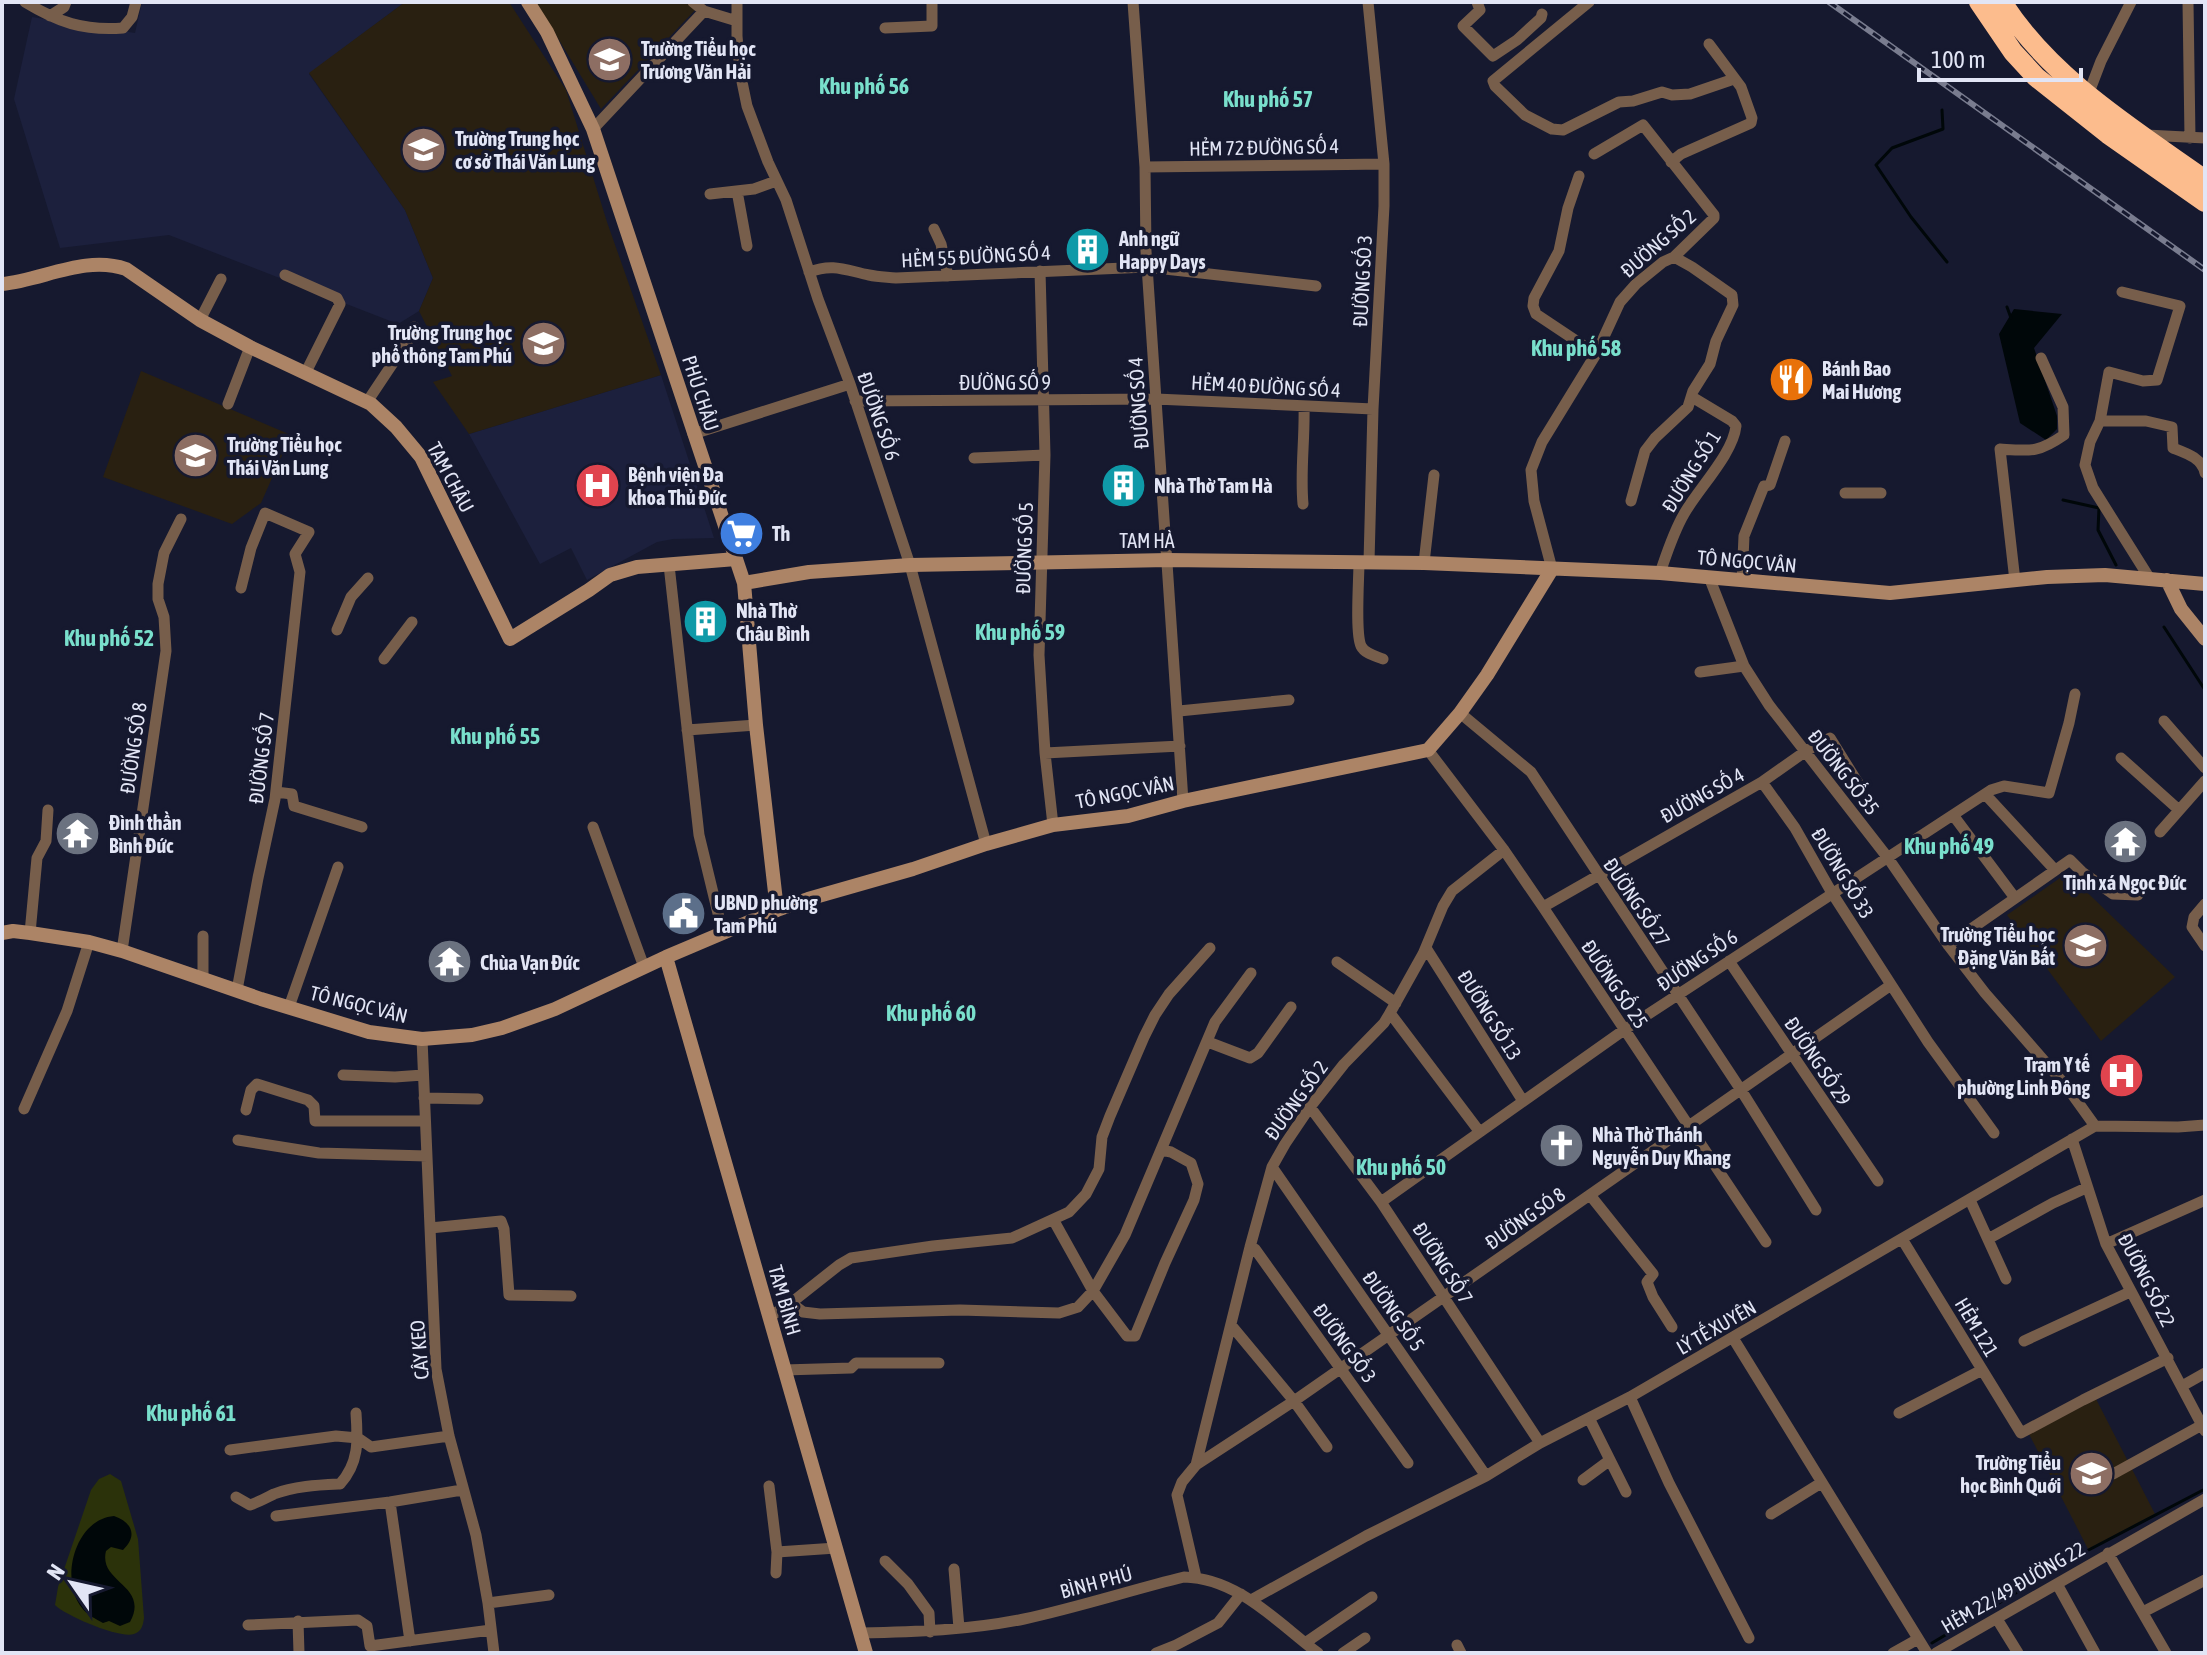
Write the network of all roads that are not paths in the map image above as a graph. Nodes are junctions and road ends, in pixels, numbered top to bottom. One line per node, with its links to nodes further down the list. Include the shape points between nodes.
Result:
1 (25, 2): 18 (street)
2 (66, 2): 18 (street)
3 (136, 2): 18 (street, via 123,28 76,26)
4 (528, 2): 24 (main road, PHÚ CHÂU)
5 (693, 2): 16 (street)
6 (737, 2): 19 (street, ĐƯỜNG SỐ 6)
7 (932, 2): 20 (street, via 932,26)
8 (1133, 2): 31 (street, ĐƯỜNG SỐ 4)
9 (1368, 2): 30 (street, ĐƯỜNG SỐ 3)
10 (1477, 2): 17 (street, via 1480,10 1463,26 1493,56 1526,33)
11 (1589, 2): 22 (street, via 1493,81 1525,115 1563,130 1619,102 1662,92 1690,94)
12 (1979, 2): 37 (highway, via 2036,77)
13 (2002, 2): 23 (highway, via 2051,61)
14 (2131, 2): 23 (street)
15 (2188, 2): 26 (street)
16 (704, 11): 19 (street); 24 (street)
17 (1542, 14)
18 (50, 16)
19 (737, 21): 34 (street, ĐƯỜNG SỐ 6, via 747,106)
20 (885, 28)
21 (1709, 44): 22 (street)
22 (1734, 79): 29 (street, via 1751,123)
23 (2088, 95): 25 (highway)
24 (593, 129): 66 (main road, PHÚ CHÂU)
25 (2139, 134): 26 (street); 33 (highway)
26 (2190, 138): 27 (street)
27 (2205, 138)
28 (1594, 154): 29 (street, via 1643,125)
29 (1671, 162): 40 (street, ĐƯỜNG SỐ 2, via 1714,215)
30 (1384, 164): 31 (street, HẺM 72 ĐƯỜNG SỐ 4); 64 (street, ĐƯỜNG SỐ 3)
31 (1145, 167): 41 (street, ĐƯỜNG SỐ 4)
32 (1579, 176): 53 (street, via 1559,251 1533,306 1536,314)
33 (2205, 180)
34 (776, 181): 35 (street); 43 (street, ĐƯỜNG SỐ 6)
35 (737, 191): 36 (street); 39 (street)
36 (710, 194)
37 (2205, 202)
38 (934, 229): 45 (street)
39 (747, 246)
40 (1674, 257): 53 (street, ĐƯỜNG SỐ 2, via 1620,302); 57 (street, via 1732,295 1710,364)
41 (1147, 267): 42 (street, HẺM 55 ĐƯỜNG SỐ 4); 48 (street, HẺM 55 ĐƯỜNG SỐ 4); 59 (street, ĐƯỜNG SỐ 4)
42 (1040, 271): 45 (street, HẺM 55 ĐƯỜNG SỐ 4); 58 (street, ĐƯỜNG SỐ 5)
43 (809, 272): 45 (street, HẺM 55 ĐƯỜNG SỐ 4, via 824,267 896,278); 56 (street, ĐƯỜNG SỐ 6)
44 (285, 275): 55 (street, via 340,301)
45 (948, 276)
46 (221, 279): 50 (street)
47 (2, 284): 50 (main road, TAM CHÂU, via 80,266 114,265)
48 (1316, 286)
49 (2122, 292): 65 (street, via 2180,306 2157,380 2109,372)
50 (200, 320): 52 (main road, TAM CHÂU)
51 (414, 327): 61 (street)
52 (250, 347): 55 (main road, TAM CHÂU); 62 (street)
53 (1596, 354): 84 (street, ĐƯỜNG SỐ 2, via 1542,442 1531,470)
54 (2041, 358): 91 (street, via 2063,407 2064,435 2046,448 2000,449)
55 (306, 372): 61 (main road, TAM CHÂU)
56 (850, 384): 60 (street, ĐƯỜNG SỐ 6); 66 (street)
57 (1692, 397): 74 (street, via 1645,451); 85 (street, ĐƯỜNG SỐ 1, via 1732,421 1736,432 1685,512)
58 (1044, 399): 59 (street, ĐƯỜNG SỐ 9); 60 (street, ĐƯỜNG SỐ 9); 68 (street, ĐƯỜNG SỐ 5)
59 (1156, 399): 63 (street, HẺM 40 ĐƯỜNG SỐ 4); 78 (street, ĐƯỜNG SỐ 4)
60 (855, 401): 83 (street, ĐƯỜNG SỐ 6)
61 (367, 402): 82 (main road, TAM CHÂU, via 421,457 510,639 610,575)
62 (228, 404)
63 (1304, 406): 64 (street, HẺM 40 ĐƯỜNG SỐ 4); 75 (street)
64 (1373, 409): 80 (street, ĐƯỜNG SỐ 3)
65 (2100, 421): 70 (street, via 2172,427 2173,448); 88 (street, via 2085,465 2093,488)
66 (693, 434): 77 (main road, PHÚ CHÂU)
67 (1785, 441): 90 (street, via 1770,485 1764,486 1747,527)
68 (1045, 455): 69 (street); 79 (street, ĐƯỜNG SỐ 5)
69 (974, 458)
70 (2205, 467)
71 (1434, 475): 81 (street)
72 (1845, 493): 73 (street)
73 (1881, 493)
74 (1631, 501)
75 (1303, 504)
76 (181, 519): 149 (street, ĐƯỜNG SỐ 8, via 164,553 158,584 166,651)
77 (736, 559): 82 (main road, TAM CHÂU); 92 (main road, PHÚ CHÂU)
78 (1168, 560): 79 (main road, TAM HÀ); 80 (main road, TAM HÀ); 104 (street, ĐƯỜNG SỐ 4)
79 (1042, 561): 83 (main road, TAM HÀ); 112 (street, ĐƯỜNG SỐ 5, via 1039,655)
80 (1364, 562): 81 (main road, TAM HÀ); 99 (street, ĐƯỜNG SỐ 3, via 1358,610 1361,645)
81 (1424, 563): 84 (main road, TAM HÀ)
82 (669, 565): 108 (street)
83 (910, 565): 92 (main road, TAM HÀ); 128 (street, ĐƯỜNG SỐ 6)
84 (1552, 569): 85 (main road, TÔ NGỌC VÂN); 105 (main road)
85 (1660, 573): 86 (main road, TÔ NGỌC VÂN)
86 (1709, 577): 90 (main road, TÔ NGỌC VÂN); 100 (street, ĐƯỜNG SỐ 35)
87 (368, 578): 96 (street, via 351,597)
88 (2150, 579): 89 (main road, TÔ NGỌC VÂN); 91 (main road, TÔ NGỌC VÂN, via 2105,575)
89 (2167, 580): 93 (main road, TÔ NGỌC VÂN); 97 (main road)
90 (1742, 581): 91 (main road, TÔ NGỌC VÂN, via 1890,593)
91 (2015, 581)
92 (744, 583): 107 (main road, PHÚ CHÂU)
93 (2205, 584)
94 (241, 588): 118 (street, ĐƯỜNG SỐ 7, via 265,513 309,532 295,554 300,572)
95 (412, 622): 98 (street)
96 (337, 630)
97 (2205, 639)
98 (384, 659)
99 (1383, 659)
100 (1744, 666): 101 (street); 111 (street, ĐƯỜNG SỐ 35)
101 (1700, 672)
102 (2075, 694): 119 (street, ĐƯỜNG SỐ 6, via 2049,793 2004,786)
103 (1289, 700): 104 (street)
104 (1179, 711): 109 (street, ĐƯỜNG SỐ 4)
105 (1460, 713): 110 (main road); 133 (street, ĐƯỜNG SỐ 27, via 1531,772)
106 (2164, 721): 114 (street)
107 (756, 725): 108 (street); 139 (main road, PHÚ CHÂU)
108 (687, 730): 142 (street, via 699,835)
109 (1180, 746): 112 (street); 120 (street, ĐƯỜNG SỐ 4)
110 (1428, 750): 120 (main road, TÔ NGỌC VÂN); 129 (street, ĐƯỜNG SỐ 25)
111 (1806, 751): 116 (street, ĐƯỜNG SỐ 4); 117 (street, via 1830,738); 130 (street, ĐƯỜNG SỐ 35)
112 (1045, 753): 124 (street, ĐƯỜNG SỐ 5)
113 (2121, 758): 122 (street)
114 (2205, 768)
115 (2205, 781): 122 (street)
116 (1762, 782): 133 (street, ĐƯỜNG SỐ 4); 134 (street, ĐƯỜNG SỐ 33)
117 (1858, 783)
118 (276, 792): 125 (street, via 292,794 294,806); 157 (street, ĐƯỜNG SỐ 7)
119 (1985, 794): 123 (street, ĐƯỜNG SỐ 6); 132 (street)
120 (1183, 801): 124 (main road, TÔ NGỌC VÂN, via 1128,816)
121 (48, 810): 141 (street)
122 (2179, 810): 127 (street)
123 (1953, 815): 130 (street, ĐƯỜNG SỐ 6); 136 (street)
124 (1053, 825): 128 (main road, TÔ NGỌC VÂN)
125 (362, 827)
126 (593, 827): 153 (street)
127 (2160, 832)
128 (986, 844): 139 (main road, TÔ NGỌC VÂN)
129 (1504, 850): 138 (street, ĐƯỜNG SỐ 25); 148 (street, ĐƯỜNG SỐ 2, via 1452,891)
130 (1888, 858): 134 (street, ĐƯỜNG SỐ 6); 145 (street, ĐƯỜNG SỐ 35)
131 (338, 867): 159 (street)
132 (2055, 870): 135 (street, via 2070,860 2113,894); 136 (street)
133 (1598, 875): 138 (street, ĐƯỜNG SỐ 4); 158 (street, ĐƯỜNG SỐ 27)
134 (1832, 893): 151 (street, ĐƯỜNG SỐ 6); 156 (street, ĐƯỜNG SỐ 33)
135 (2138, 895)
136 (2015, 898): 145 (street)
137 (2205, 904): 146 (street, via 2192,927)
138 (1543, 907): 162 (street, ĐƯỜNG SỐ 25)
139 (777, 910): 142 (main road, TÔ NGỌC VÂN)
140 (2, 933): 141 (main road, TÔ NGỌC VÂN)
141 (30, 933): 144 (main road, TÔ NGỌC VÂN)
142 (723, 934): 150 (main road, TÔ NGỌC VÂN)
143 (203, 936): 155 (street)
144 (89, 942): 149 (main road, TÔ NGỌC VÂN); 173 (street, via 67,1011)
145 (1948, 945): 178 (street, ĐƯỜNG SỐ 35)
146 (2205, 946)
147 (1210, 948): 193 (street, via 1155,1015 1102,1137 1099,1169 1086,1194)
148 (1426, 948): 161 (street, ĐƯỜNG SỐ 2); 171 (street, ĐƯỜNG SỐ 13)
149 (122, 951): 155 (main road, TÔ NGỌC VÂN)
150 (666, 957): 153 (main road, TÔ NGỌC VÂN); 206 (main road, TAM BÌNH)
151 (1729, 961): 158 (street, ĐƯỜNG SỐ 6); 165 (street, ĐƯỜNG SỐ 29)
152 (1337, 962): 161 (street)
153 (644, 967): 163 (main road, TÔ NGỌC VÂN, via 502,1028)
154 (1251, 973): 164 (street, via 1215,1022)
155 (203, 978): 157 (main road, TÔ NGỌC VÂN)
156 (1891, 985): 165 (street, ĐƯỜNG SÓ 8); 180 (street)
157 (237, 990): 159 (main road, TÔ NGỌC VÂN)
158 (1678, 995): 162 (street, ĐƯỜNG SỐ 6); 168 (street, ĐƯỜNG SỐ 27)
159 (289, 1007): 163 (main road, TÔ NGỌC VÂN, via 369,1032)
160 (1291, 1007): 164 (street, via 1250,1058)
161 (1393, 1008): 172 (street, ĐƯỜNG SỐ 2); 179 (street)
162 (1624, 1030): 171 (street, ĐƯỜNG SỐ 6); 177 (street, ĐƯỜNG SỐ 25)
163 (422, 1039): 167 (street, CÂY KEO)
164 (1208, 1042): 183 (street)
165 (1791, 1054): 168 (street, ĐƯỜNG SÓ 8); 186 (street, ĐƯỜNG SỐ 29)
166 (343, 1075): 167 (street)
167 (423, 1075): 169 (street, CÂY KEO)
168 (1741, 1090): 177 (street, ĐƯỜNG SÓ 8); 192 (street, ĐƯỜNG SỐ 27)
169 (424, 1098): 170 (street); 175 (street, CÂY KEO)
170 (478, 1099)
171 (1523, 1101): 179 (street, ĐƯỜNG SỐ 6)
172 (1310, 1107): 185 (street, ĐƯỜNG SỐ 2); 191 (street, ĐƯỜNG SỐ 7)
173 (24, 1109)
174 (246, 1110): 175 (street, via 257,1084 308,1100 315,1121)
175 (425, 1121): 184 (street, CÂY KEO)
176 (2205, 1125): 178 (street)
177 (1689, 1126): 188 (street, ĐƯỜNG SÓ 8); 197 (street, ĐƯỜNG SỐ 25)
178 (2095, 1126): 181 (street, LÝ TẾ XUYÊN)
179 (1479, 1131): 191 (street, ĐƯỜNG SỐ 6)
180 (1994, 1133)
181 (2072, 1139): 187 (street, ĐƯỜNG SỐ 22); 189 (street, LÝ TẾ XUYÊN)
182 (238, 1140): 184 (street, via 319,1153)
183 (1161, 1150): 201 (street, via 1125,1235); 201 (street, via 1191,1163 1198,1184 1135,1336 1127,1336)
184 (427, 1156): 194 (street, CÂY KEO)
185 (1272, 1167): 199 (street, ĐƯỜNG SỐ 2); 209 (street, ĐƯỜNG SỐ 5)
186 (1878, 1181)
187 (2086, 1188): 196 (street); 198 (street, ĐƯỜNG SỐ 22)
188 (1590, 1195): 204 (street, ĐƯỜNG SÓ 8); 208 (street, via 1653,1274 1647,1282)
189 (1970, 1200): 195 (street, LÝ TẾ XUYÊN); 196 (street)
190 (2205, 1200): 198 (street)
191 (1381, 1202): 204 (street, ĐƯỜNG SỐ 7)
192 (1816, 1210)
193 (1054, 1221): 201 (street); 205 (street, via 1012,1238 851,1258)
194 (430, 1228): 203 (street, via 501,1221 509,1295); 225 (street, CÂY KEO, via 436,1369)
195 (1902, 1239): 210 (street, LÝ TẾ XUYÊN); 216 (street, HẺM 121)
196 (1988, 1239): 200 (street)
197 (1766, 1242)
198 (2106, 1244): 202 (street, ĐƯỜNG SỐ 22)
199 (1250, 1247): 207 (street, ĐƯỜNG SỐ 2); 214 (street, ĐƯỜNG SỐ 3)
200 (2006, 1279)
201 (1093, 1291): 205 (street, via 1078,1307 1059,1313 820,1314 803,1312)
202 (2130, 1292): 211 (street); 212 (street, ĐƯỜNG SỐ 22)
203 (571, 1296)
204 (1443, 1297): 209 (street, ĐƯỜNG SÓ 8); 227 (street, ĐƯỜNG SỐ 7)
205 (791, 1303): 206 (street)
206 (769, 1317): 215 (main road, TAM BÌNH)
207 (1231, 1325): 220 (street); 232 (street, ĐƯỜNG SỐ 2)
208 (1672, 1327)
209 (1388, 1335): 214 (street, ĐƯỜNG SÓ 8); 234 (street, ĐƯỜNG SỐ 5)
210 (1733, 1338): 219 (street, LÝ TẾ XUYÊN); 236 (street)
211 (2024, 1341)
212 (2168, 1358): 216 (street, HẺM 121, via 2021,1433); 218 (street, ĐƯỜNG SỐ 22)
213 (939, 1363): 215 (street)
214 (1340, 1368): 220 (street, ĐƯỜNG SÓ 8); 231 (street, ĐƯỜNG SỐ 3)
215 (784, 1370): 245 (main road, TAM BÌNH)
216 (1982, 1370): 222 (street)
217 (2205, 1373): 218 (street)
218 (2182, 1386): 224 (street, ĐƯỜNG SỐ 22)
219 (1630, 1397): 223 (street, LÝ TẾ XUYÊN); 267 (street)
220 (1294, 1401): 228 (street); 232 (street, ĐƯỜNG SÓ 8)
221 (356, 1413): 226 (street)
222 (1899, 1413)
223 (1589, 1418): 227 (street, LÝ TẾ XUYÊN); 230 (street)
224 (2204, 1428): 233 (street)
225 (449, 1436): 226 (street, via 371,1447); 238 (street, CÂY KEO)
226 (358, 1438): 229 (street, via 336,1436); 240 (street, via 353,1466 340,1484 275,1494 250,1505)
227 (1540, 1443): 234 (street, LÝ TẾ XUYÊN)
228 (1327, 1447)
229 (230, 1450)
230 (1610, 1460): 235 (street); 239 (street)
231 (1408, 1463)
232 (1196, 1465): 251 (street, ĐƯỜNG SÓ 8, via 1177,1495)
233 (2113, 1474)
234 (1486, 1476): 255 (street, LÝ TẾ XUYÊN)
235 (1583, 1480)
236 (1821, 1483): 243 (street); 268 (street)
237 (769, 1486): 246 (street)
238 (462, 1490): 242 (street); 257 (street, CÂY KEO)
239 (1626, 1492)
240 (236, 1497)
241 (2205, 1499): 247 (street, HẺM 22/49 ĐƯỜNG 22)
242 (390, 1502): 244 (street); 269 (street)
243 (1771, 1514)
244 (276, 1516)
245 (836, 1548): 246 (street); 265 (main road, TAM BÌNH)
246 (777, 1552): 250 (street)
247 (2108, 1553): 253 (street, HẺM 22/49 ĐƯỜNG 22); 258 (street)
248 (885, 1561): 264 (street, via 929,1613)
249 (954, 1569): 262 (street)
250 (776, 1573)
251 (1196, 1577): 255 (street); 262 (street, BÌNH PHÚ, via 1021,1619)
252 (2205, 1580): 258 (street)
253 (2057, 1584): 259 (street, HẺM 22/49 ĐƯỜNG 22); 282 (street)
254 (549, 1595): 257 (street)
255 (1246, 1597): 270 (street); 275 (street, via 1218,1623)
256 (1372, 1597): 270 (street)
257 (488, 1603): 263 (street, CÂY KEO)
258 (2143, 1612): 283 (street)
259 (1997, 1619): 280 (street, HẺM 22/49 ĐƯỜNG 22); 281 (street)
260 (298, 1621): 261 (street); 271 (street, via 358,1620 367,1626); 272 (street)
261 (248, 1625)
262 (959, 1628): 264 (street, BÌNH PHÚ)
263 (491, 1630): 269 (street); 273 (street, CÂY KEO)
264 (930, 1632): 265 (street, BÌNH PHÚ)
265 (860, 1633): 274 (main road, TAM BÌNH)
266 (1365, 1638): 277 (street)
267 (1749, 1638)
268 (1918, 1639): 278 (street); 279 (street)
269 (410, 1641): 271 (street)
270 (1305, 1643): 276 (street)
271 (370, 1650)
272 (299, 1653)
273 (494, 1653)
274 (866, 1653)
275 (1156, 1653)
276 (1318, 1653)
277 (1343, 1653)
278 (1893, 1653)
279 (1927, 1653)
280 (1936, 1653)
281 (2018, 1653)
282 (2095, 1653)
283 (2166, 1653)

